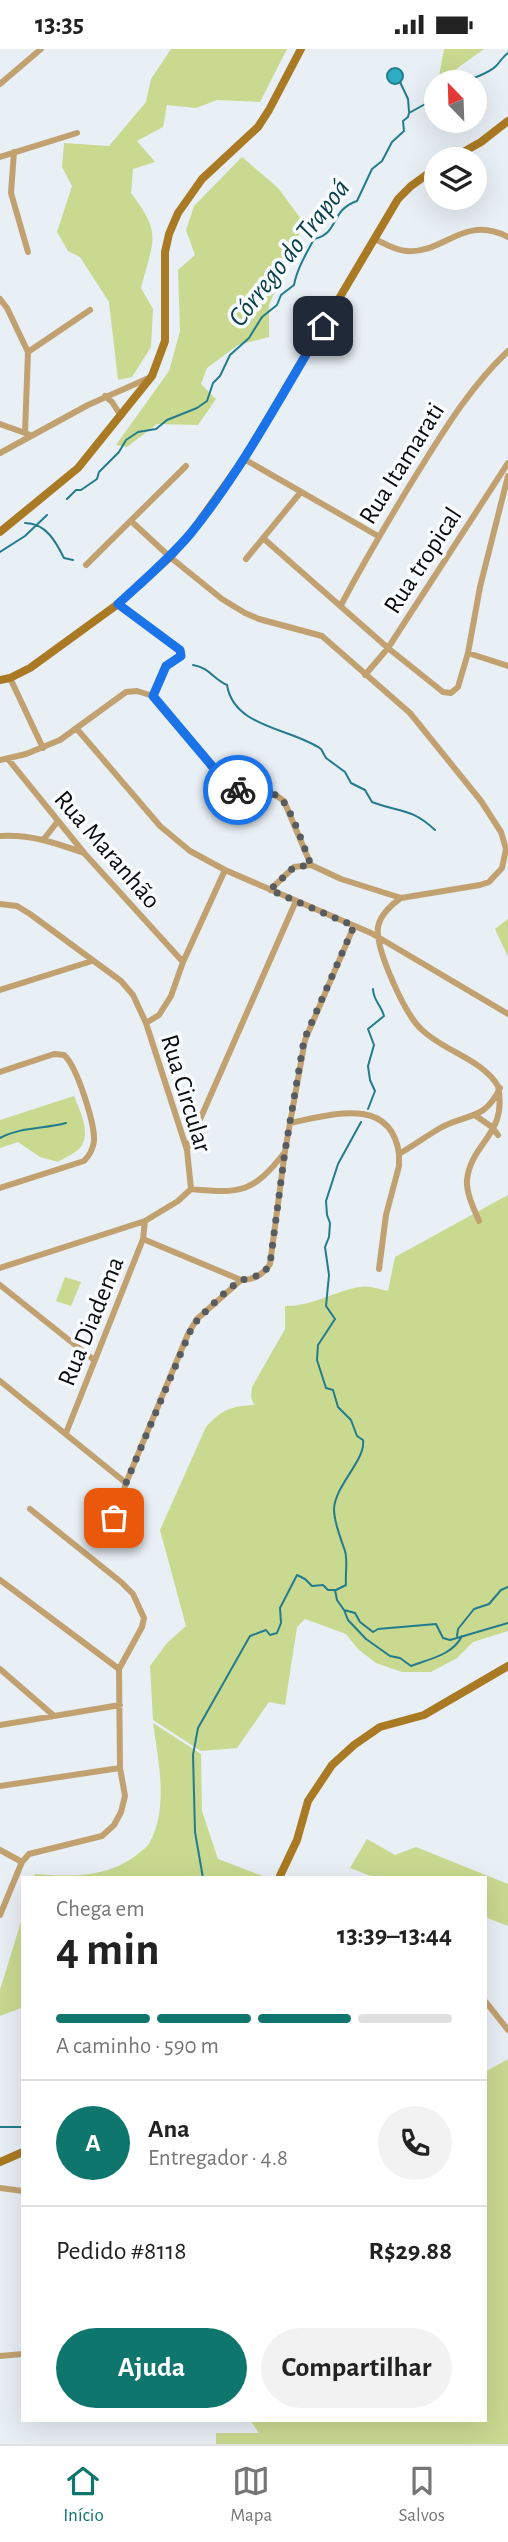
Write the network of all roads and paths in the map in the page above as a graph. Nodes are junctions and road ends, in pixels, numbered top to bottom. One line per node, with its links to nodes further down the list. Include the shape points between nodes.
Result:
1 (41, 49): 3 (street)
2 (301, 49): 17 (street, via 258,127 202,179 178,213 165,252 166,341)
3 (0, 84)
4 (508, 121): 6 (street)
5 (77, 133): 7 (street)
6 (472, 147)
7 (14, 152): 8 (street); 12 (street, via 11,193)
8 (0, 157)
9 (424, 177): 11 (street, via 405,192)
10 (508, 237): 11 (street, via 483,229 404,251)
11 (375, 239): 23 (street)
12 (28, 252)
13 (0, 299): 16 (street)
14 (90, 310): 16 (street)
15 (508, 351): 30 (street, Rua Itamarati, via 464,399)
16 (28, 352): 21 (street)
17 (152, 376): 18 (street); 19 (street)
18 (105, 396): 19 (street); 21 (street)
19 (121, 418): 29 (street, via 78,468)
20 (0, 424): 21 (street)
21 (28, 434): 22 (street)
22 (0, 453)
23 (244, 459): 27 (street); 32 (street)
24 (508, 463): 37 (street, Rua tropical)
25 (186, 466): 28 (street)
26 (508, 475): 38 (street)
27 (300, 493): 30 (street); 31 (street)
28 (131, 520): 32 (street); 34 (street)
29 (0, 532)
30 (378, 536): 36 (street, Rua Itamarati)
31 (263, 538): 33 (street); 36 (street)
32 (170, 557): 35 (street); 40 (street, via 245,613 322,636)
33 (246, 559)
34 (86, 565)
35 (118, 604): 41 (street); 43 (street, via 182,653 166,666)
36 (341, 605): 37 (street)
37 (388, 647): 38 (street, via 443,692 451,693 458,687); 40 (street, Rua tropical)
38 (468, 653): 39 (street)
39 (508, 666)
40 (365, 675): 54 (street, via 410,713 443,752 496,823 506,849 502,868 489,881)
41 (10, 678): 42 (street); 45 (street)
42 (0, 680)
43 (153, 696): 44 (street, via 138,691 120,695); 51 (street, via 223,779 246,795 274,794 284,801)
44 (77, 729): 45 (street); 52 (street, via 160,826 190,851)
45 (43, 748): 46 (street)
46 (4, 760): 47 (street, Rua Maranhão)
47 (58, 821): 49 (street); 50 (street, Rua Maranhão)
48 (0, 836): 49 (street)
49 (44, 839): 50 (street)
50 (85, 854): 60 (street, Rua Maranhão)
51 (311, 865): 53 (street, via 294,867); 54 (street)
52 (225, 870): 53 (street); 60 (street)
53 (270, 890): 55 (street)
54 (401, 898): 58 (street, via 381,918)
55 (296, 901): 57 (street); 71 (street)
56 (0, 904): 59 (street, Rua Circular, via 30,914)
57 (354, 926): 58 (street); 68 (street, via 304,1040)
58 (379, 937): 62 (street); 65 (street, via 410,1017 427,1035 486,1073)
59 (92, 961): 61 (street); 63 (street, Rua Circular, via 128,988)
60 (183, 962): 63 (street, via 163,1009)
61 (0, 990)
62 (508, 1014)
63 (146, 1023): 71 (street, Rua Circular)
64 (0, 1072): 74 (street, via 54,1054 64,1055 93,1125 94,1141 83,1161)
65 (500, 1088): 66 (street); 67 (street, via 494,1102)
66 (507, 1110)
67 (476, 1116): 70 (street); 73 (street, via 444,1126)
68 (290, 1123): 72 (street); 73 (street, via 362,1113 387,1127 398,1141)
69 (503, 1128): 70 (street)
70 (498, 1135): 77 (street, via 468,1177)
71 (187, 1150): 75 (street, Rua Circular)
72 (285, 1151): 75 (street, via 269,1173 248,1187 227,1193); 81 (street, via 270,1264 258,1277)
73 (400, 1154): 80 (street)
74 (0, 1188)
75 (191, 1189): 76 (street, Rua Circular)
76 (145, 1221): 78 (street, Rua Diadema); 79 (street, Rua Circular)
77 (479, 1221)
78 (143, 1239): 81 (street); 83 (street, Rua Diadema)
79 (0, 1268)
80 (379, 1269)
81 (241, 1280): 86 (street, via 192,1327)
82 (0, 1285): 83 (street)
83 (94, 1360): 85 (street, Rua Diadema)
84 (0, 1381): 85 (street)
85 (66, 1433): 86 (street)
86 (126, 1483): 88 (street)
87 (30, 1509): 92 (street, via 133,1594 144,1622)
88 (110, 1535)
89 (0, 1580): 92 (street)
90 (508, 1666): 100 (street, via 424,1715 380,1727 332,1765 308,1801)
91 (0, 1669): 94 (street)
92 (119, 1669): 93 (street)
93 (120, 1705): 94 (street); 96 (street)
94 (53, 1715): 95 (street)
95 (0, 1725)
96 (120, 1768): 97 (street); 99 (street, via 125,1796 109,1831 92,1840 33,1852)
97 (0, 1786)
98 (0, 1850): 99 (street)
99 (22, 1862): 101 (street)
100 (280, 1876)
101 (0, 1915)
102 (487, 2004): 103 (street)
103 (508, 2030)
104 (21, 2153): 105 (street)
105 (0, 2162)
106 (0, 2188): 107 (street)
107 (21, 2191)
108 (21, 2354): 109 (street)
109 (0, 2356)

